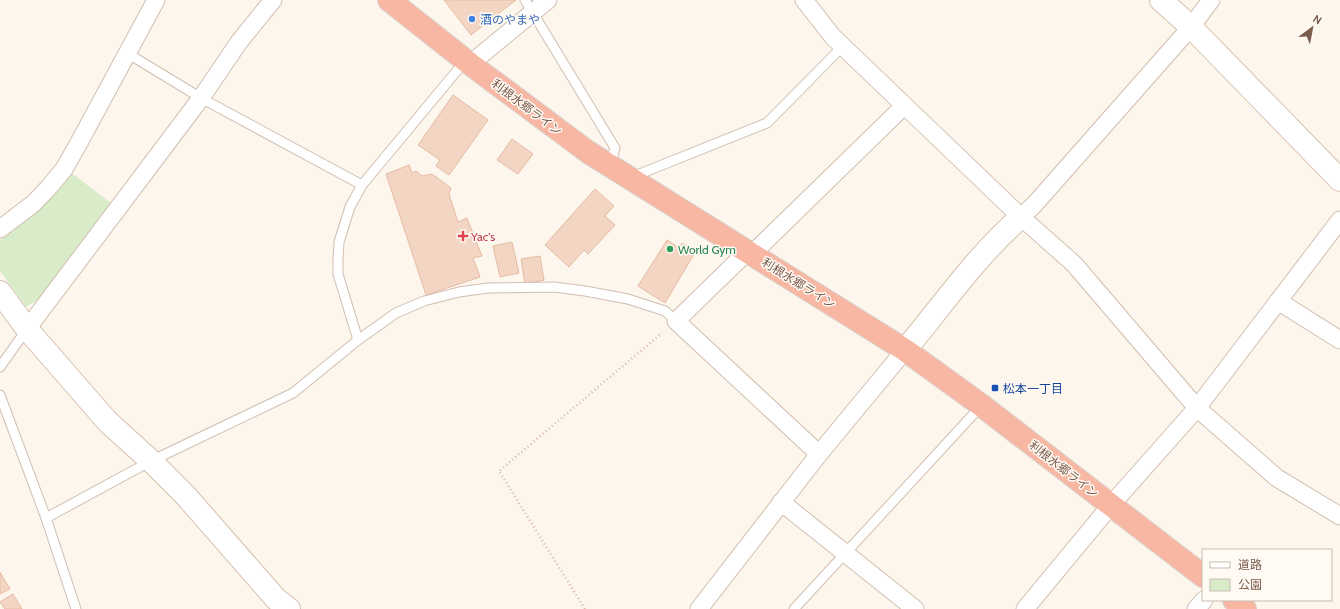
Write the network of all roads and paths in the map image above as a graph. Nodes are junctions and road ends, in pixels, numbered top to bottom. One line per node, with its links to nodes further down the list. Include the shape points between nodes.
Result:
1 (156, 0): 11 (street)
2 (273, 0): 13 (street, via 239,42)
3 (389, 0): 12 (highway, 利根水郷ライン)
4 (548, 0): 8 (street)
5 (804, 0): 10 (street)
6 (1161, 0): 9 (street)
7 (1211, 0): 9 (street)
8 (529, 6): 12 (street); 15 (lane, via 615,148)
9 (1191, 27): 17 (street); 19 (street)
10 (842, 47): 14 (street); 16 (lane, via 767,123)
11 (127, 53): 13 (lane); 21 (street, via 64,169 34,203)
12 (468, 62): 15 (highway, 利根水郷ライン); 18 (lane)
13 (201, 98): 18 (lane); 26 (street)
14 (904, 106): 19 (street); 22 (street)
15 (610, 166): 16 (highway, 利根水郷ライン)
16 (629, 178): 22 (highway, 利根水郷ライン)
17 (1340, 180)
18 (362, 185): 27 (lane, via 350,207 339,242 338,259 338,274)
19 (1021, 218): 29 (street, via 977,261); 33 (street, via 1074,264)
20 (1340, 220): 24 (street)
21 (0, 229)
22 (750, 253): 25 (street); 29 (highway, 利根水郷ライン)
23 (0, 292): 26 (street)
24 (1278, 301): 28 (street); 33 (street)
25 (676, 321): 27 (lane, via 665,311 628,299 585,290 554,287 488,288 424,301 396,313); 34 (street); 46 (path, via 499,471)
26 (27, 329): 30 (lane); 35 (street, via 107,421)
27 (358, 340): 35 (lane, via 293,393)
28 (1340, 340)
29 (905, 350): 32 (highway, 利根水郷ライン); 34 (street)
30 (0, 367)
31 (0, 395): 39 (lane)
32 (982, 405): 37 (highway, 利根水郷ライン); 40 (lane)
33 (1197, 408): 37 (street); 38 (street, via 1277,478)
34 (819, 454): 36 (street)
35 (151, 461): 39 (lane); 45 (street, via 186,496 276,599)
36 (781, 502): 40 (street); 47 (street)
37 (1111, 505): 41 (highway, 利根水郷ライン); 50 (street)
38 (1340, 516)
39 (46, 518): 44 (lane)
40 (846, 553): 48 (lane); 49 (street)
41 (1202, 575)
42 (1203, 601): 51 (street)
43 (1235, 601): 52 (highway)
44 (76, 609)
45 (289, 609)
46 (585, 609)
47 (700, 609)
48 (794, 609)
49 (914, 609)
50 (1025, 609)
51 (1196, 609)
52 (1245, 609)

